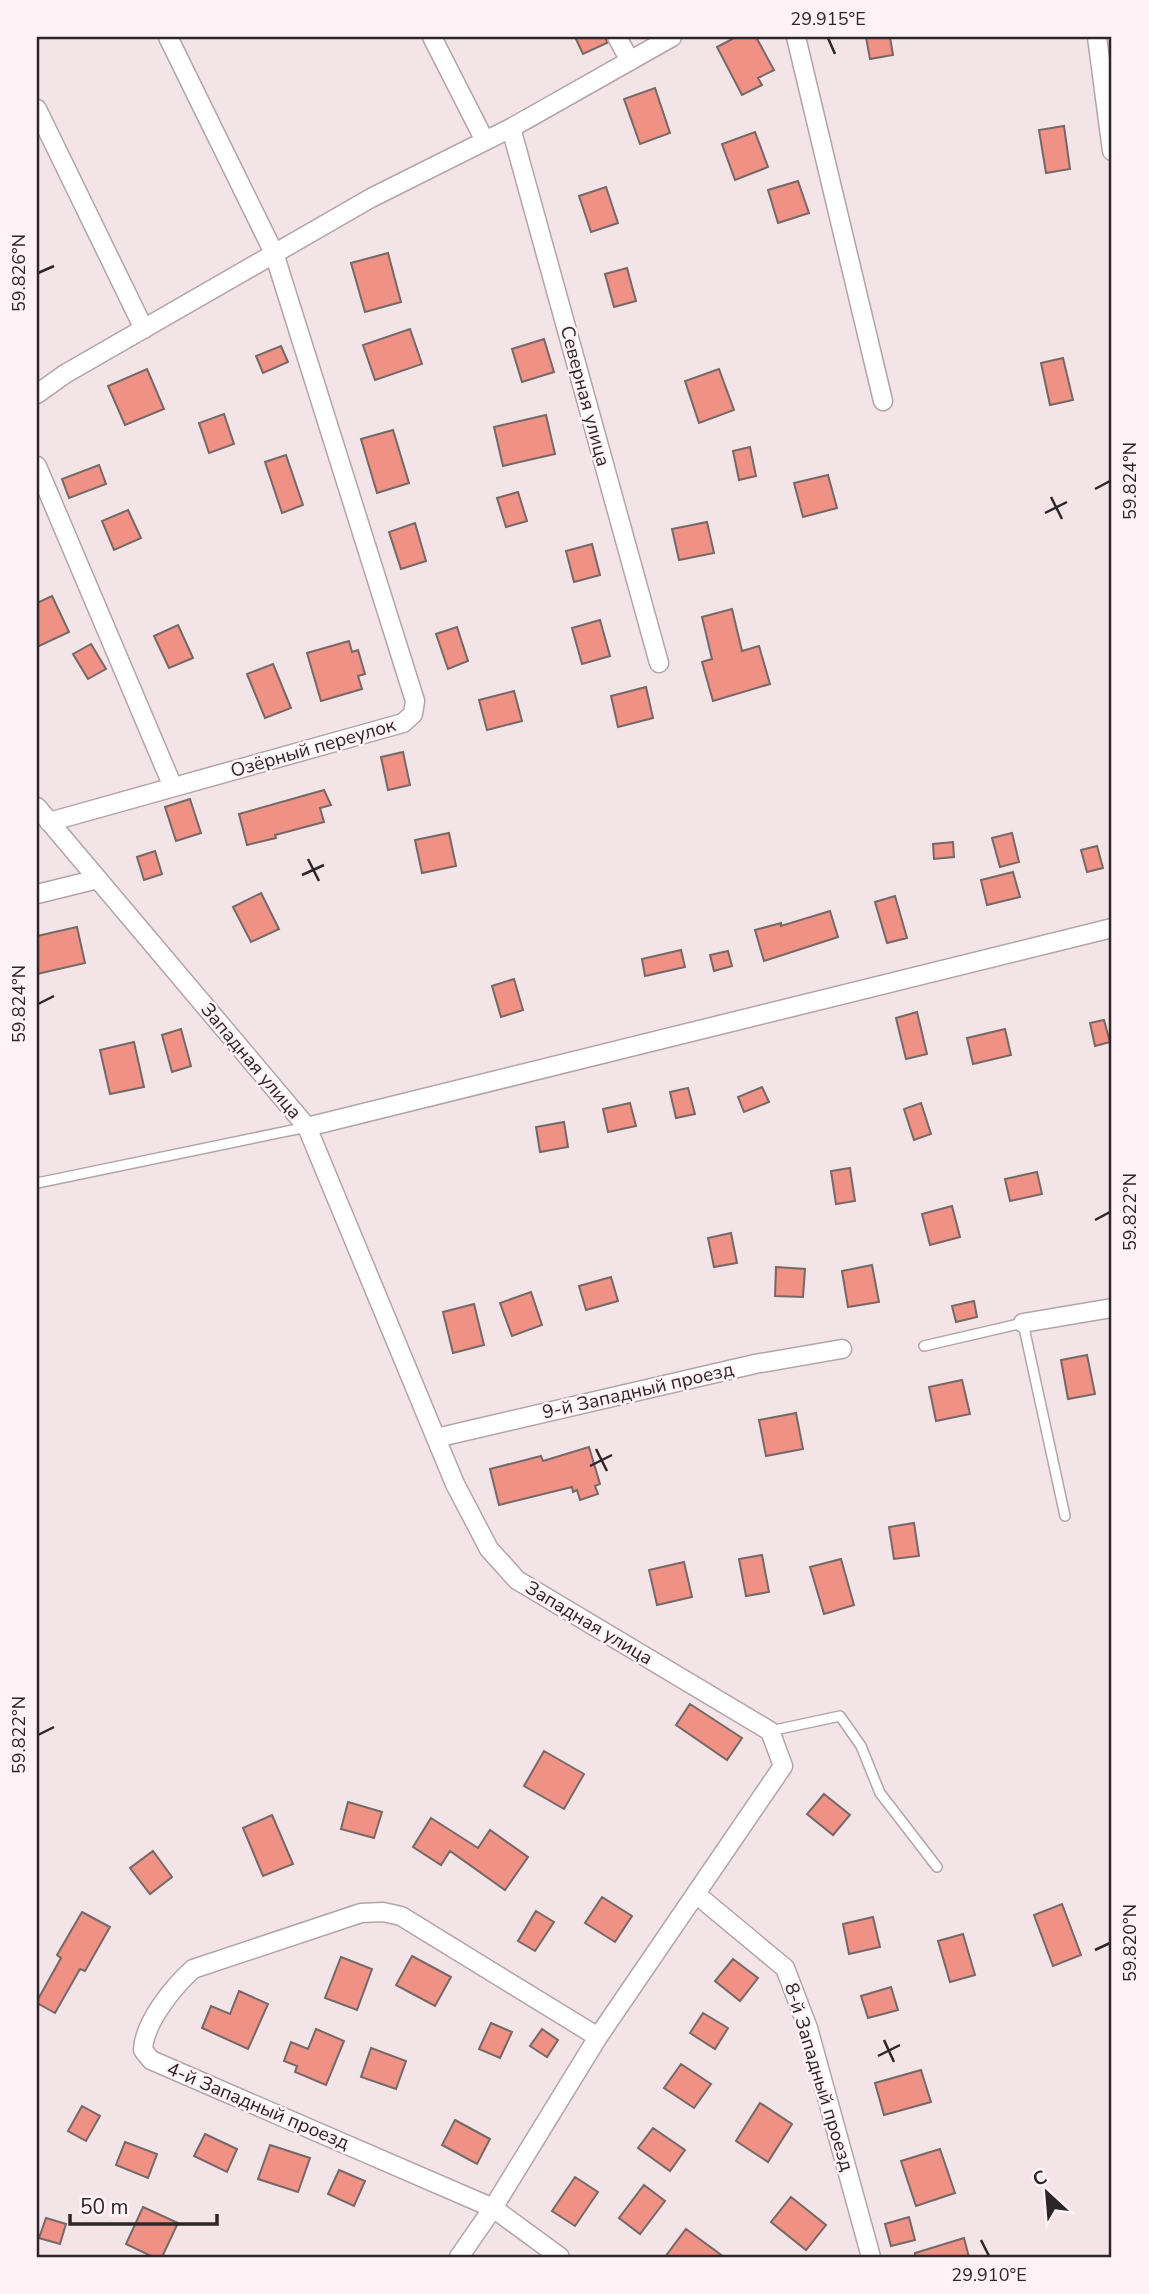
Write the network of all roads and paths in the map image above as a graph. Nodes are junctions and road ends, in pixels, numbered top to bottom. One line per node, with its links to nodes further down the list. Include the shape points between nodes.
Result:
1 (168, 37): 12 (street, Озёрный переулок)
2 (432, 37): 10 (street)
3 (617, 37): 7 (street)
4 (672, 37): 7 (street)
5 (796, 37): 15 (street)
6 (1097, 37): 11 (street)
7 (630, 61): 9 (street)
8 (37, 109): 13 (street)
9 (511, 128): 10 (street); 17 (street, Северная улица)
10 (485, 141): 12 (street, via 371,198)
11 (1112, 151)
12 (274, 254): 13 (street); 18 (street, Озёрный переулок, via 415,701 413,714 403,723)
13 (144, 329): 14 (street)
14 (37, 394)
15 (883, 401)
16 (37, 466): 18 (street)
17 (659, 663)
18 (173, 787): 20 (street, Озёрный переулок)
19 (37, 807): 20 (street, Западная улица)
20 (49, 822): 21 (street, Западная улица)
21 (98, 879): 22 (street); 24 (street, Западная улица)
22 (37, 894)
23 (1112, 928): 24 (street)
24 (307, 1127): 25 (lane); 30 (street, Западная улица)
25 (37, 1182)
26 (1112, 1308): 27 (street)
27 (1023, 1323): 28 (lane); 31 (lane)
28 (924, 1346)
29 (842, 1349): 30 (street, 9-й Западный проезд, via 755,1364)
30 (436, 1438): 32 (street, Западная улица, via 489,1549 517,1580)
31 (1065, 1516)
32 (770, 1731): 33 (lane, via 840,1716 861,1746 880,1793); 34 (street, via 783,1766)
33 (936, 1867)
34 (696, 1894): 35 (street); 39 (street, 8-й Западный проезд, via 785,1968 808,2028)
35 (598, 2037): 36 (street); 36 (street, 4-й Западный проезд, via 401,1916 383,1912 361,1913 193,1969 177,1983 144,2035 143,2050 151,2060)
36 (494, 2208): 37 (street); 38 (street)
37 (459, 2257)
38 (560, 2257)
39 (871, 2257)

